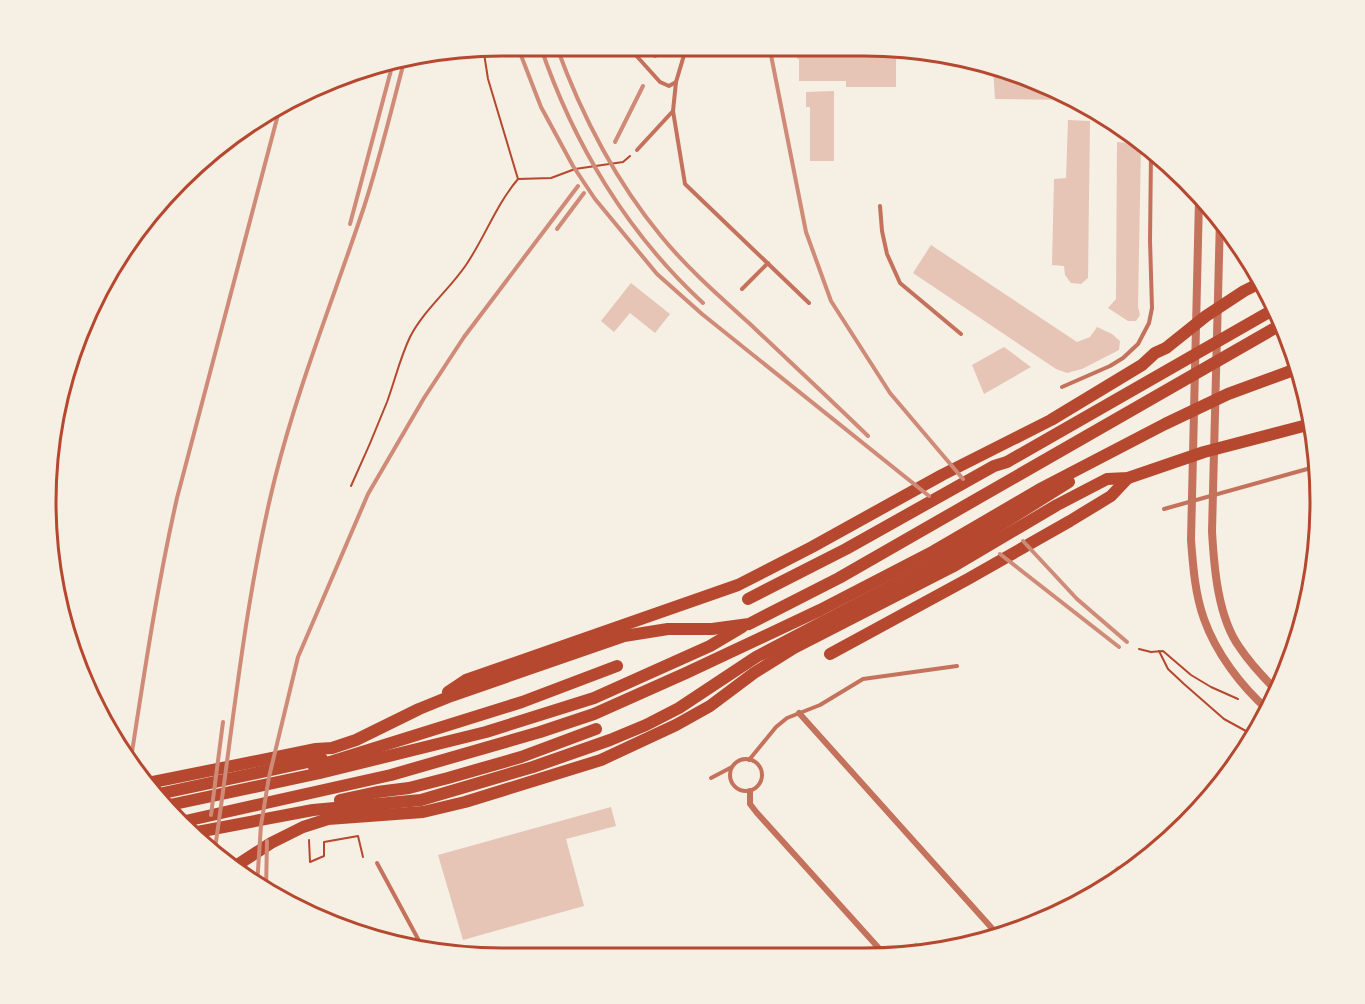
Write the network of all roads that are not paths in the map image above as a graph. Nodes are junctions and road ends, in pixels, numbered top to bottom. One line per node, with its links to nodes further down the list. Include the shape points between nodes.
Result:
1 (637, 56): 3 (lane, via 660,82 669,86)
2 (684, 56): 3 (lane)
3 (676, 82): 4 (lane)
4 (673, 111): 5 (lane); 10 (lane, via 686,184)
5 (637, 150)
6 (1151, 161): 18 (lane, via 1149,323 1138,344 1123,358)
7 (880, 206): 16 (lane, via 887,254 900,284)
8 (1199, 208): 32 (street, via 1191,540 1194,579 1204,618 1225,662)
9 (1220, 234): 31 (street, via 1212,531 1215,574 1223,611 1239,647)
10 (768, 263): 12 (lane); 13 (lane)
11 (1254, 286): 20 (highway)
12 (742, 289)
13 (808, 303)
14 (1267, 313): 20 (highway)
15 (1275, 328): 27 (highway, via 962,509)
16 (961, 334)
17 (1290, 371): 23 (highway, via 1228,394 1122,446)
18 (1062, 387)
19 (1303, 426): 22 (highway, via 1204,452)
20 (1009, 452): 26 (highway, via 994,466 897,521); 33 (highway, via 942,475 738,585 466,680)
21 (1309, 469): 24 (lane)
22 (1128, 478): 23 (highway, via 1107,479); 28 (highway, via 1111,496)
23 (1049, 496): 25 (highway)
24 (1164, 508)
25 (943, 559): 42 (highway, via 594,714); 47 (highway, via 756,657 679,708 610,740 421,800); 51 (highway, via 754,673 710,706 601,760 423,812 328,819 271,843)
26 (748, 599)
27 (749, 624): 33 (highway, via 624,636); 37 (highway, via 710,646 594,698 486,732)
28 (830, 654)
29 (617, 666): 37 (highway, via 522,702)
30 (957, 666): 34 (lane, via 863,679)
31 (1271, 684)
32 (1261, 702)
33 (428, 704): 37 (highway)
34 (800, 713): 36 (lane, via 776,727); 53 (street)
35 (596, 729): 44 (highway, via 474,771 410,788)
36 (749, 760): 38 (lane, via 740,760); 43 (lane, via 758,765 762,775 759,785)
37 (323, 762): 40 (highway, via 316,749); 41 (highway, via 314,754); 45 (highway); 46 (highway); 48 (highway)
38 (732, 767): 39 (lane); 43 (lane, via 730,777 735,787)
39 (711, 778)
40 (154, 782)
41 (159, 788)
42 (332, 789): 44 (highway); 47 (highway)
43 (750, 791): 55 (street, via 750,804 757,813)
44 (377, 792): 47 (highway)
45 (164, 793)
46 (169, 799)
47 (315, 802): 49 (highway); 50 (highway)
48 (173, 804)
49 (189, 821)
50 (200, 831)
51 (240, 863)
52 (377, 863): 54 (lane)
53 (993, 929)
54 (419, 941)
55 (879, 948)

